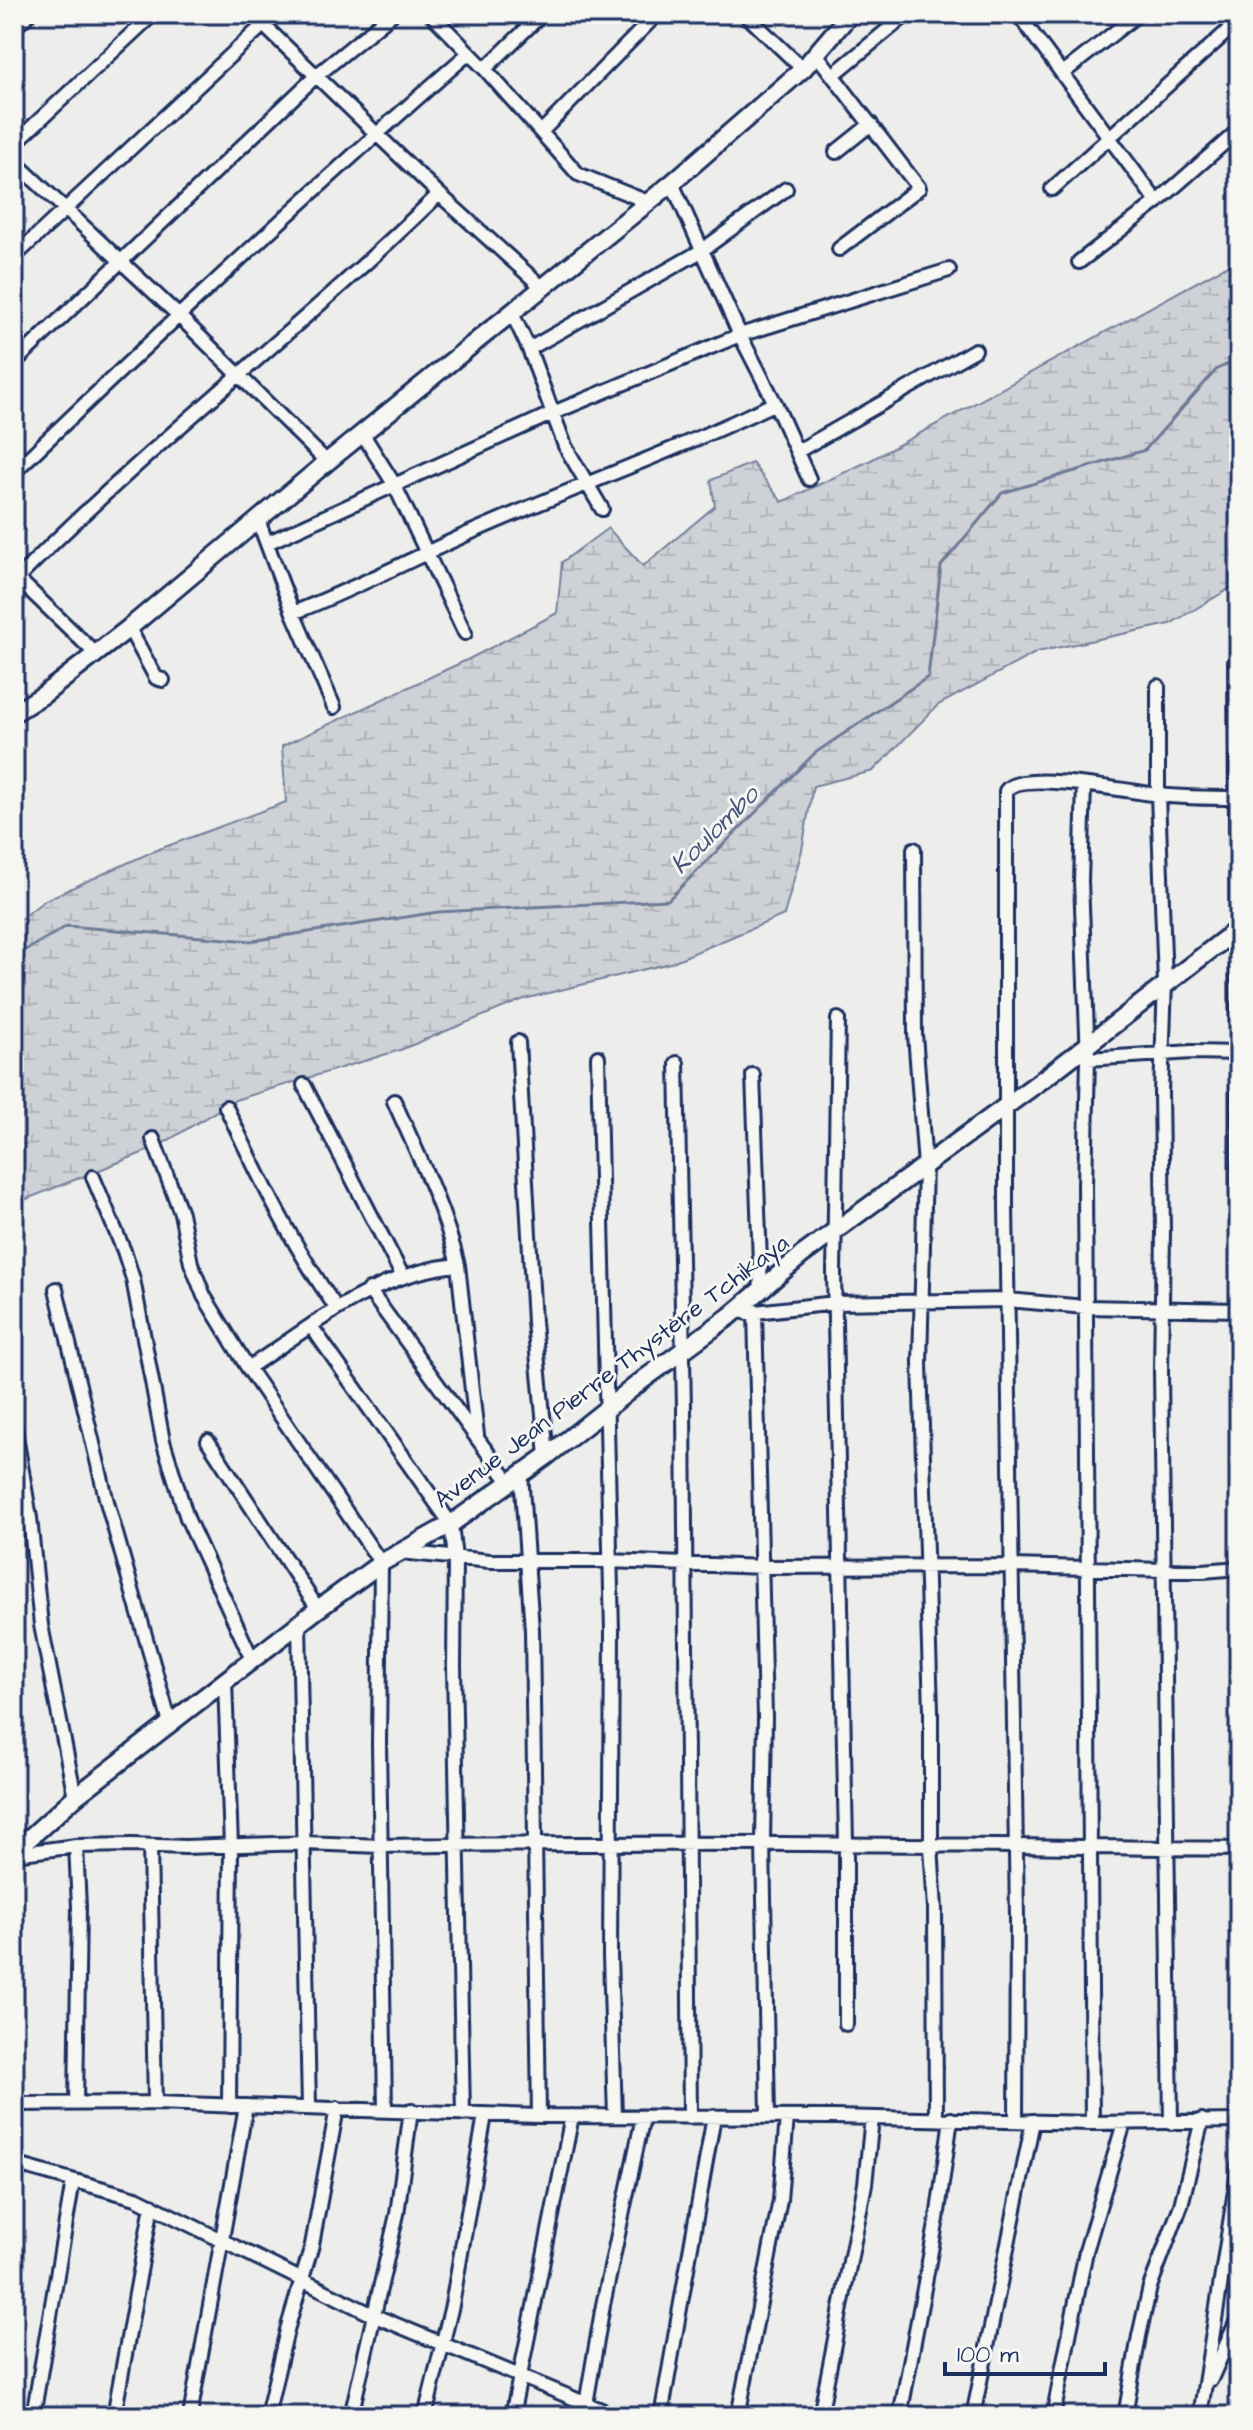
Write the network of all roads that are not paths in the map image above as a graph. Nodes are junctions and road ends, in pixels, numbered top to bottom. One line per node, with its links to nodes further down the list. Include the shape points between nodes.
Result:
1 (29, 14): 17 (street)
2 (153, 14): 30 (street)
3 (252, 14): 16 (street)
4 (275, 14): 16 (street)
5 (392, 14): 24 (street)
6 (431, 14): 18 (street)
7 (542, 14): 20 (street)
8 (657, 14): 27 (street)
9 (745, 14): 21 (street)
10 (850, 14): 19 (street)
11 (907, 14): 23 (street)
12 (1018, 14): 22 (street)
13 (1138, 14): 22 (street)
14 (1232, 14): 15 (street)
15 (1239, 21): 29 (street)
16 (263, 25): 24 (street); 39 (street)
17 (14, 28)
18 (469, 53): 20 (street); 28 (street)
19 (817, 55): 21 (street); 23 (street)
20 (485, 69): 27 (street)
21 (803, 69): 33 (street)
22 (1063, 73): 29 (street)
23 (833, 75): 25 (street)
24 (316, 76): 28 (street); 43 (street)
25 (871, 124): 31 (street); 40 (street, via 919,188)
26 (1239, 130): 38 (street)
27 (541, 132): 37 (street, via 580,175)
28 (376, 134): 36 (street); 48 (street)
29 (1109, 139): 35 (street); 38 (street)
30 (14, 144)
31 (836, 152)
32 (14, 161): 39 (street)
33 (672, 183): 37 (street); 41 (street)
34 (786, 189): 41 (street)
35 (1052, 189)
36 (439, 194): 46 (street); 53 (street)
37 (648, 202): 46 (street)
38 (1157, 202): 44 (street)
39 (64, 208): 42 (street); 43 (street)
40 (839, 249)
41 (701, 251): 49 (street); 50 (street)
42 (14, 257)
43 (120, 260): 48 (street); 52 (street)
44 (1079, 262)
45 (949, 270): 49 (street)
46 (543, 288): 47 (street)
47 (512, 313): 50 (street); 56 (street)
48 (178, 315): 53 (street); 59 (street)
49 (740, 335): 54 (street); 55 (street)
50 (529, 349): 55 (street)
51 (975, 350): 57 (street)
52 (14, 363)
53 (240, 376): 58 (street); 67 (street)
54 (775, 403): 57 (street); 62 (street)
55 (553, 413): 61 (street); 62 (street)
56 (362, 433): 58 (street); 61 (street)
57 (798, 451): 60 (street)
58 (327, 462): 64 (street)
59 (14, 472)
60 (809, 479)
61 (394, 484): 65 (street); 66 (street)
62 (587, 485): 63 (street); 66 (street)
63 (602, 509)
64 (258, 520): 65 (street); 69 (street)
65 (267, 543): 68 (street)
66 (428, 553): 68 (street); 70 (street)
67 (15, 578): 71 (street)
68 (293, 613): 75 (street)
69 (129, 628): 71 (street); 73 (street, via 156,678)
70 (465, 633)
71 (96, 654): 76 (street)
72 (1235, 662): 79 (street)
73 (163, 680)
74 (1158, 686): 78 (street)
75 (334, 707)
76 (14, 713)
77 (1084, 785): 78 (street); 85 (street, via 1081,881); 94 (street, via 1023,783 1006,791)
78 (1158, 795): 79 (street); 82 (street)
79 (1238, 798): 81 (street)
80 (914, 849): 96 (street, via 915,1034)
81 (1238, 929): 82 (street, Avenue Jean Pierre Thystère Tchikaya); 86 (street)
82 (1165, 983): 85 (street, Avenue Jean Pierre Thystère Tchikaya); 87 (street)
83 (838, 1019): 99 (street)
84 (518, 1042): 121 (street)
85 (1088, 1052): 87 (street); 94 (street, Avenue Jean Pierre Thystère Tchikaya); 108 (street)
86 (1239, 1053): 87 (street); 98 (street)
87 (1162, 1054): 109 (street)
88 (598, 1057): 117 (street)
89 (677, 1063): 115 (street)
90 (753, 1075): 104 (street)
91 (304, 1085): 101 (street)
92 (394, 1101): 100 (street, via 440,1206)
93 (226, 1107): 110 (street, via 296,1247)
94 (1006, 1107): 96 (street, Avenue Jean Pierre Thystère Tchikaya); 105 (street)
95 (153, 1139): 116 (street, via 181,1213 197,1281)
96 (925, 1166): 99 (street, Avenue Jean Pierre Thystère Tchikaya); 106 (street)
97 (93, 1177): 139 (street, via 133,1279 163,1441 187,1518)
98 (1239, 1206)
99 (834, 1231): 104 (street, Avenue Jean Pierre Thystère Tchikaya); 107 (street)
100 (458, 1265): 101 (street); 119 (street)
101 (402, 1275): 103 (street)
102 (56, 1289): 141 (street, via 107,1502)
103 (369, 1290): 110 (street); 119 (street)
104 (761, 1290): 113 (street, Avenue Jean Pierre Thystère Tchikaya)
105 (1008, 1300): 106 (street); 108 (street); 130 (street)
106 (922, 1302): 107 (street); 133 (street)
107 (835, 1303): 112 (street); 132 (street)
108 (1085, 1307): 109 (street); 135 (street)
109 (1162, 1308): 111 (street); 136 (street)
110 (337, 1309): 114 (street)
111 (1239, 1310)
112 (755, 1311): 113 (street); 131 (street)
113 (730, 1316): 115 (street, Avenue Jean Pierre Thystère Tchikaya)
114 (311, 1326): 116 (street); 123 (street)
115 (682, 1350): 117 (street, Avenue Jean Pierre Thystère Tchikaya); 129 (street)
116 (248, 1368): 128 (street)
117 (607, 1410): 121 (street, Avenue Jean Pierre Thystère Tchikaya); 126 (street)
118 (14, 1424): 142 (street, via 41,1625)
119 (477, 1435): 122 (street)
120 (208, 1441): 137 (street)
121 (547, 1456): 122 (street, Avenue Jean Pierre Thystère Tchikaya)
122 (515, 1478): 123 (street, Avenue Jean Pierre Thystère Tchikaya); 127 (street)
123 (451, 1524): 124 (street, Avenue Jean Pierre Thystère Tchikaya); 125 (street)
124 (400, 1552): 125 (street); 128 (street, Avenue Jean Pierre Thystère Tchikaya)
125 (455, 1558): 127 (street); 149 (street)
126 (609, 1561): 127 (street); 129 (street); 147 (street)
127 (528, 1562): 146 (street)
128 (381, 1563): 137 (street, Avenue Jean Pierre Thystère Tchikaya); 154 (street)
129 (686, 1563): 131 (street); 148 (street)
130 (1011, 1566): 133 (street); 135 (street); 156 (street)
131 (763, 1567): 132 (street); 143 (street)
132 (840, 1567): 133 (street); 145 (street)
133 (926, 1567): 155 (street)
134 (1239, 1568): 136 (street)
135 (1089, 1569): 136 (street); 150 (street)
136 (1164, 1570): 157 (street)
137 (318, 1609): 138 (street, Avenue Jean Pierre Thystère Tchikaya)
138 (299, 1623): 139 (street, Avenue Jean Pierre Thystère Tchikaya); 144 (street)
139 (252, 1659): 140 (street, Avenue Jean Pierre Thystère Tchikaya)
140 (225, 1681): 141 (street, Avenue Jean Pierre Thystère Tchikaya); 153 (street)
141 (170, 1723): 142 (street, Avenue Jean Pierre Thystère Tchikaya)
142 (75, 1797): 159 (street, Avenue Jean Pierre Thystère Tchikaya)
143 (763, 1842): 145 (street); 148 (street); 178 (street)
144 (305, 1843): 153 (street); 154 (street); 166 (street)
145 (846, 1843): 155 (street); 160 (street)
146 (534, 1844): 147 (street); 149 (street); 172 (street)
147 (612, 1844): 148 (street); 174 (street)
148 (687, 1844): 177 (street)
149 (458, 1845): 154 (street); 170 (street)
150 (1089, 1845): 156 (street); 157 (street); 187 (street)
151 (76, 1846): 152 (street); 159 (street); 163 (street)
152 (150, 1846): 153 (street); 161 (street)
153 (231, 1846): 164 (street)
154 (381, 1846): 168 (street)
155 (931, 1846): 156 (street); 181 (street)
156 (1015, 1848): 183 (street)
157 (1169, 1848): 158 (street); 189 (street)
158 (1239, 1849)
159 (14, 1853)
160 (846, 2024)
161 (155, 2103): 163 (street); 164 (street)
162 (14, 2104): 163 (street)
163 (76, 2104)
164 (229, 2106): 165 (street)
165 (246, 2106): 166 (street); 194 (street)
166 (309, 2107): 167 (street)
167 (337, 2108): 168 (street); 195 (street)
168 (385, 2109): 169 (street)
169 (411, 2110): 170 (street); 196 (street, via 397,2214)
170 (463, 2114): 171 (street)
171 (485, 2115): 172 (street); 198 (street)
172 (539, 2116): 173 (street)
173 (572, 2116): 174 (street); 199 (street)
174 (615, 2116): 176 (street)
175 (714, 2116): 177 (street); 178 (street); 210 (street)
176 (643, 2117): 177 (street); 201 (street)
177 (690, 2117)
178 (768, 2117): 179 (street)
179 (787, 2117): 180 (street); 211 (street, via 777,2215)
180 (872, 2118): 181 (street); 212 (street, via 865,2184)
181 (936, 2119): 182 (street)
182 (951, 2119): 183 (street); 213 (street)
183 (1016, 2120): 185 (street)
184 (1202, 2120): 186 (street); 189 (street); 216 (street, via 1181,2205 1150,2287)
185 (1033, 2121): 187 (street); 214 (street)
186 (1239, 2121)
187 (1092, 2123): 188 (street)
188 (1124, 2123): 189 (street); 215 (street, via 1086,2251)
189 (1171, 2123)
190 (14, 2164): 192 (street)
191 (1239, 2165): 200 (street)
192 (73, 2181): 193 (street); 202 (street)
193 (152, 2205): 194 (street); 203 (street)
194 (222, 2241): 195 (street); 204 (street)
195 (302, 2281): 196 (street); 205 (street)
196 (375, 2316): 198 (street); 206 (street)
197 (1239, 2316): 200 (street)
198 (443, 2344): 199 (street); 207 (street)
199 (522, 2376): 201 (street); 208 (street)
200 (1204, 2392): 217 (street)
201 (585, 2410): 209 (street)
202 (33, 2416)
203 (114, 2416)
204 (190, 2416)
205 (267, 2416)
206 (351, 2416)
207 (425, 2416)
208 (512, 2416)
209 (616, 2416)
210 (661, 2416)
211 (738, 2416)
212 (820, 2416)
213 (900, 2416)
214 (973, 2416)
215 (1053, 2416)
216 (1125, 2416)
217 (1200, 2416)

